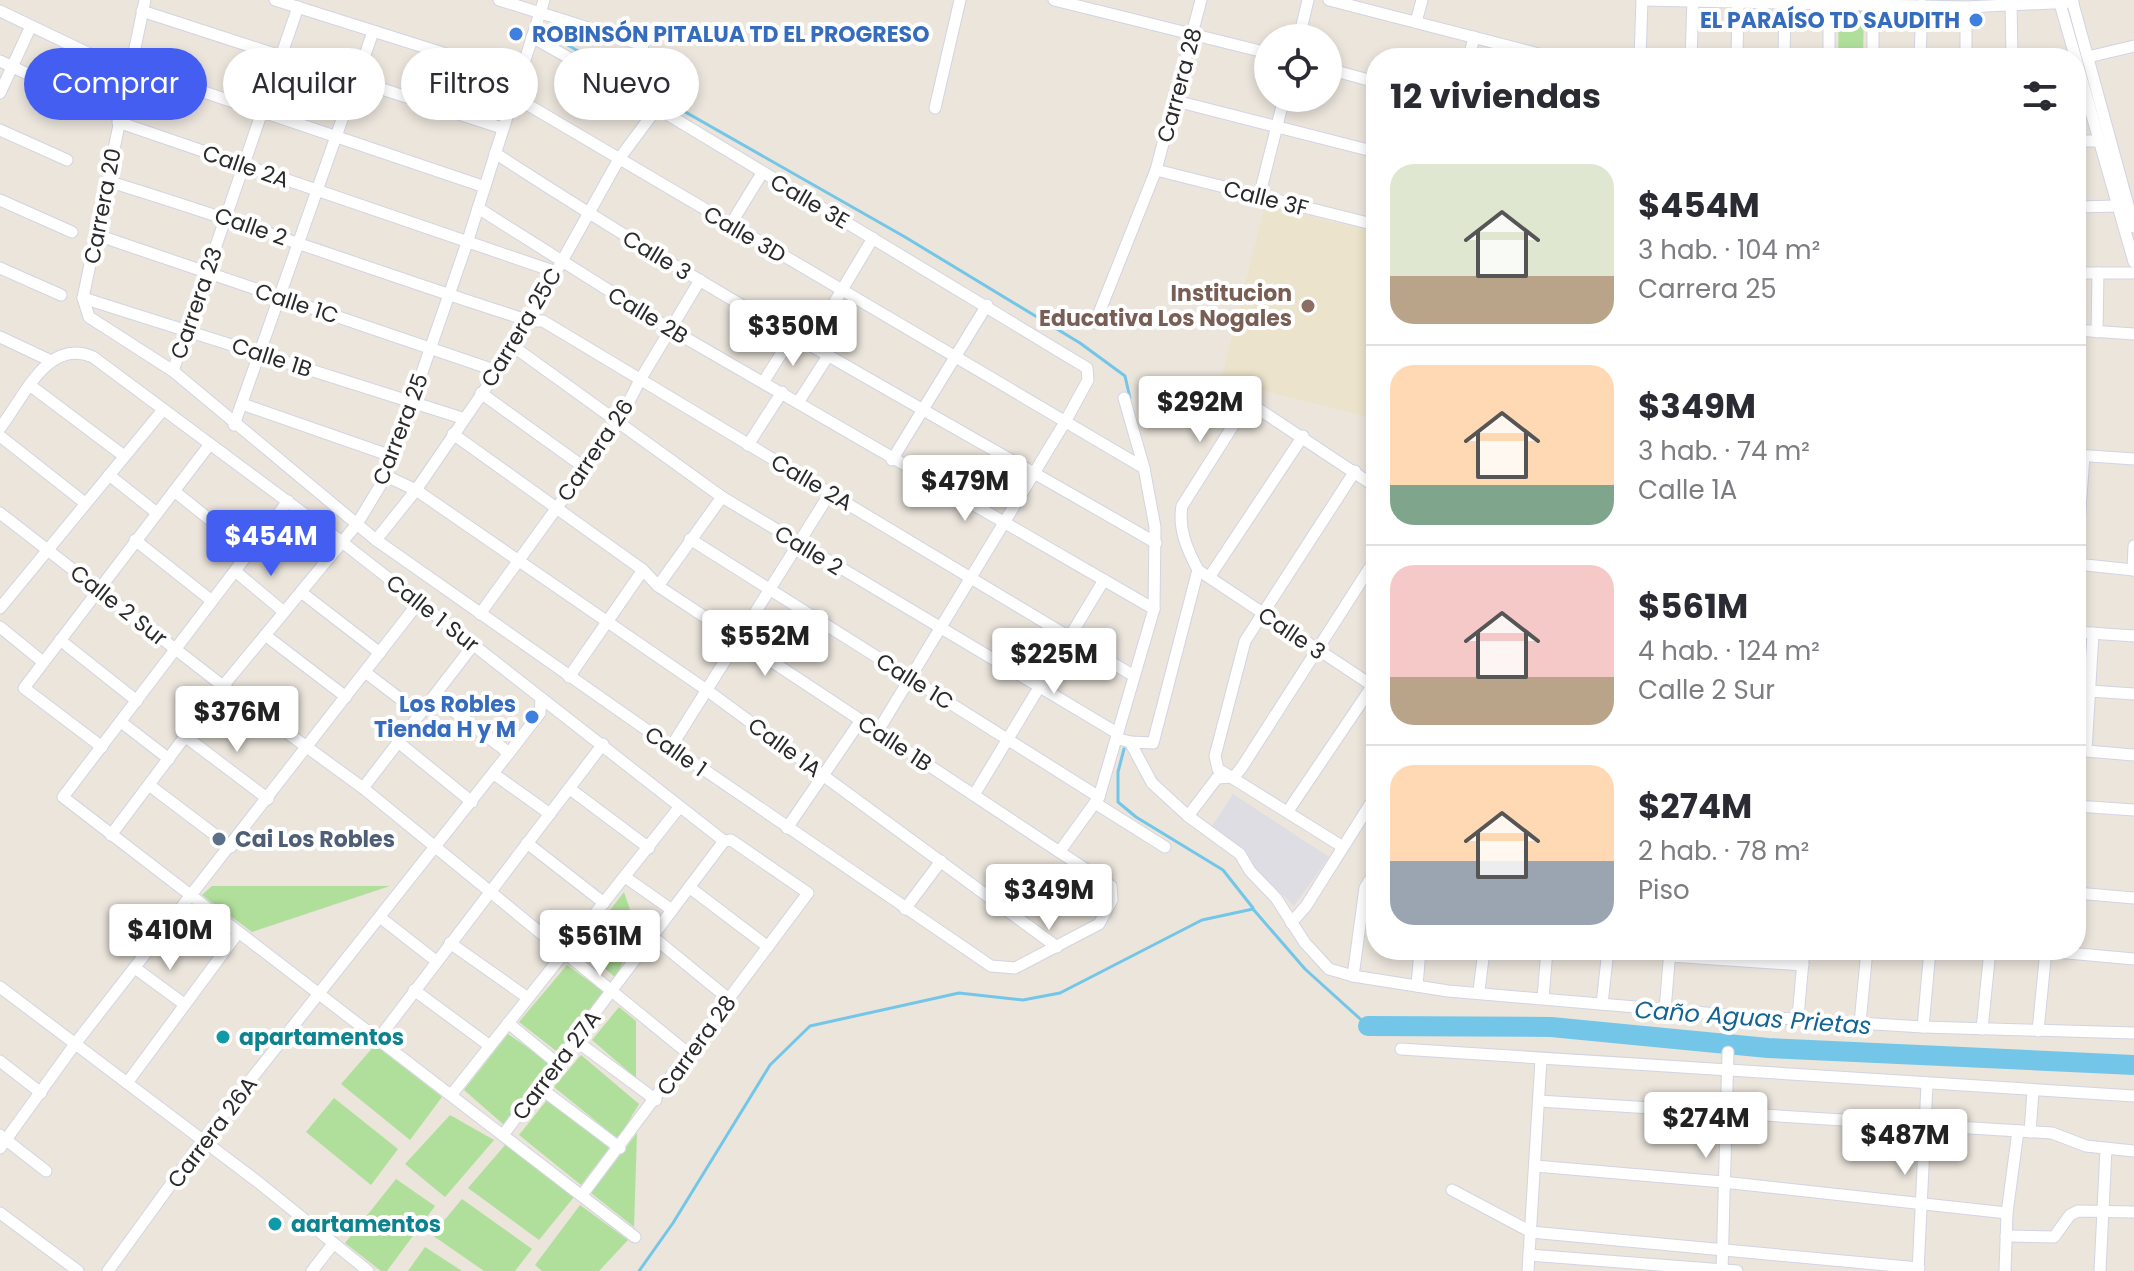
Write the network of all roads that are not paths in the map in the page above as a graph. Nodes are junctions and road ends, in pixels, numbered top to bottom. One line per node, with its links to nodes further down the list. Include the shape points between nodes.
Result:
1 (275, 0): 21 (street)
2 (499, 0): 24 (street)
3 (544, 0): 24 (street, Carrera 25)
4 (960, 0): 66 (street)
5 (1054, 0): 29 (street)
6 (1201, 0): 29 (street, Carrera 28)
7 (1308, 0): 26 (street)
8 (1329, 0): 25 (street)
9 (1422, 0): 25 (street)
10 (1642, 0): 11 (street); 43 (street)
11 (1693, 1): 13 (street); 44 (street)
12 (2072, 1): 14 (street); 53 (street)
13 (1738, 2): 16 (street); 45 (street)
14 (2059, 2): 18 (street); 52 (street)
15 (142, 3): 35 (street, Carrera 20); 36 (street)
16 (1785, 3): 17 (street); 46 (street)
17 (1829, 3): 19 (street); 47 (street)
18 (2010, 3): 22 (street); 51 (street)
19 (1873, 4): 20 (street); 48 (street)
20 (1922, 5): 22 (street); 49 (street)
21 (298, 7): 28 (street); 37 (street, Carrera 23)
22 (1966, 7): 50 (street)
23 (0, 11): 27 (street)
24 (540, 14): 30 (street, Carrera 25); 32 (street)
25 (1416, 22): 31 (street)
26 (1302, 24)
27 (31, 26): 34 (street); 58 (street)
28 (373, 32): 38 (street); 39 (street)
29 (1192, 33): 55 (street); 65 (street, Carrera 28)
30 (532, 37): 40 (street, Carrera 25); 54 (street, Calle 3E)
31 (1474, 37): 41 (street); 42 (street)
32 (643, 45)
33 (2134, 46): 56 (street)
34 (77, 48)
35 (134, 48)
36 (261, 48)
37 (283, 48)
38 (366, 48)
39 (425, 48)
40 (528, 48)
41 (1471, 48)
42 (1516, 48)
43 (1640, 48)
44 (1691, 48)
45 (1737, 48)
46 (1784, 48)
47 (1829, 48)
48 (1873, 48)
49 (1920, 48)
50 (1966, 48)
51 (2012, 48)
52 (2076, 48)
53 (2078, 48)
54 (554, 49)
55 (1254, 49)
56 (2086, 58)
57 (0, 61): 58 (street)
58 (12, 66): 59 (street); 64 (street)
59 (24, 72)
60 (1342, 73): 62 (street)
61 (2086, 78): 95 (street)
62 (1366, 79)
63 (385, 91): 78 (street)
64 (0, 93)
65 (1176, 101): 77 (street); 88 (street, Carrera 28)
66 (935, 108)
67 (2086, 109): 82 (street)
68 (538, 111): 85 (street, Calle 3D)
69 (1281, 112): 77 (street)
70 (259, 120): 87 (street, Carrera 23)
71 (286, 120): 80 (street)
72 (341, 120): 80 (street)
73 (505, 120): 78 (street, Carrera 25)
74 (648, 120): 85 (street, Carrera 25C)
75 (676, 120): 89 (street, Calle 3E)
76 (118, 122): 87 (street, Calle 2A); 90 (street, Carrera 20)
77 (1277, 127): 83 (street); 93 (street)
78 (502, 128): 84 (street, Carrera 25)
79 (0, 130): 86 (street)
80 (336, 137): 91 (street); 92 (street)
81 (2086, 141): 82 (street)
82 (2098, 141): 95 (street)
83 (1366, 149)
84 (495, 153): 91 (street, Carrera 25); 98 (street, Calle 3)
85 (619, 159): 98 (street, Carrera 25C); 101 (street, Calle 3D)
86 (67, 160)
87 (245, 165): 92 (street, Calle 2A); 99 (street, Carrera 23)
88 (1156, 170): 93 (street, Calle 3F); 123 (street, Carrera 28)
89 (762, 173): 101 (street); 105 (street, Calle 3E)
90 (107, 181): 99 (street, Calle 2); 104 (street, Carrera 20)
91 (485, 187): 97 (street, Carrera 25)
92 (319, 191): 106 (street, Calle 2A); 107 (street)
93 (1259, 197): 100 (street, Calle 3F)
94 (0, 200): 103 (street)
95 (2126, 201): 96 (street); 102 (street); 108 (street)
96 (2086, 206)
97 (478, 208): 106 (street, Carrera 25); 109 (street, Calle 2B)
98 (587, 213): 109 (street, Carrera 25C); 115 (street, Calle 3)
99 (226, 217): 107 (street, Calle 2); 114 (street, Carrera 23)
100 (1366, 223)
101 (729, 227): 116 (street, Calle 3D)
102 (2134, 227)
103 (72, 232)
104 (97, 235): 114 (street, Calle 1C); 119 (street, Carrera 20)
105 (873, 238): 116 (street); 121 (street, Calle 3E)
106 (468, 240): 109 (street, Calle 2A); 118 (street, Carrera 25)
107 (299, 243): 118 (street, Calle 2); 120 (street)
108 (2134, 262)
109 (558, 267): 122 (street, Carrera 25C); 125 (street, Calle 2B)
110 (0, 268): 117 (street)
111 (2086, 273): 112 (street)
112 (2098, 273): 113 (street); 127 (street)
113 (2134, 273)
114 (206, 274): 120 (street, Calle 1C); 124 (street, Carrera 23)
115 (700, 280): 125 (street, Carrera 26); 129 (street, Calle 3)
116 (842, 289): 131 (street); 136 (street, Calle 3D)
117 (61, 295)
118 (449, 296): 122 (street, Calle 2); 133 (street, Carrera 25)
119 (83, 298): 124 (street, Calle 1B); 138 (street, via 89,317)
120 (280, 298): 133 (street, Calle 1C); 134 (street)
121 (987, 305): 136 (street); 153 (street, Calle 3E, via 1087,368 1088,380)
122 (530, 321): 132 (street, Carrera 25C); 140 (street, Calle 2A, via 543,321)
123 (1095, 323)
124 (188, 329): 134 (street, Calle 1B); 138 (street, Carrera 23)
125 (670, 329): 140 (street, Carrera 26); 141 (street, Calle 2B)
126 (2086, 331): 127 (street)
127 (2097, 332): 128 (street)
128 (2134, 334)
129 (793, 335): 131 (street, Calle 3); 141 (street)
130 (0, 337): 137 (street)
131 (809, 345): 135 (street, Calle 3)
132 (514, 347): 139 (street, Carrera 25C); 154 (street, Calle 2)
133 (431, 348): 139 (street, Calle 1C); 147 (street, Carrera 25)
134 (259, 353): 147 (street, Calle 1B); 148 (street)
135 (828, 356): 146 (street); 149 (street, Calle 3)
136 (955, 358): 149 (street); 153 (street, Calle 3D)
137 (49, 360): 142 (street); 150 (street, Calle 1 Sur, via 78,351 93,357)
138 (173, 371): 155 (street)
139 (497, 371): 144 (street, Carrera 25C)
140 (640, 380): 154 (street, Carrera 26); 160 (street, Calle 2A)
141 (764, 381): 143 (street, Calle 2B)
142 (31, 386): 152 (street); 162 (street)
143 (782, 392): 146 (street, Calle 2B); 160 (street)
144 (481, 393): 151 (street, Carrera 25C); 166 (street)
145 (1124, 398): 167 (street)
146 (799, 401): 165 (street, Calle 2B)
147 (412, 403): 151 (street, Calle 1B); 163 (street, Carrera 25)
148 (242, 404): 155 (street); 163 (street)
149 (924, 409): 165 (street); 169 (street, Calle 3)
150 (162, 411): 159 (street, Calle 1 Sur); 162 (street)
151 (462, 418): 156 (street, Carrera 25C)
152 (3, 420)
153 (1065, 422): 167 (street, Calle 3D); 169 (street)
154 (618, 423): 166 (street, Carrera 26); 176 (street, Calle 2)
155 (234, 425): 183 (street, Calle 1)
156 (453, 434): 173 (street, Carrera 25C); 179 (street, Calle 1B)
157 (0, 436): 178 (street)
158 (1303, 436): 168 (street); 195 (street, via 1248,402 1182,506 1187,551); 199 (street)
159 (210, 444): 174 (street); 177 (street, Calle 1 Sur)
160 (748, 445): 175 (street, Calle 2A)
161 (2086, 455): 164 (street)
162 (124, 456): 170 (street)
163 (394, 457): 171 (street, Carrera 25)
164 (2134, 459)
165 (892, 460): 182 (street, Calle 2B)
166 (585, 468): 179 (street, Carrera 26)
167 (1144, 468): 187 (street)
168 (1355, 471): 172 (street); 211 (street)
169 (1034, 473): 182 (street); 187 (street, Calle 3)
170 (109, 475): 178 (street); 181 (street)
171 (386, 476): 173 (street, Calle 1A); 183 (street, Carrera 25)
172 (1366, 479)
173 (416, 490): 186 (street, Carrera 25C); 192 (street, Calle 1A)
174 (174, 491): 181 (street); 191 (street)
175 (830, 493): 188 (street); 200 (street, Calle 2A)
176 (722, 497): 184 (street); 188 (street, Calle 2)
177 (288, 501): 183 (street, Calle 1 Sur); 191 (street)
178 (85, 503): 190 (street)
179 (555, 509): 192 (street, Carrera 26); 194 (street, Calle 1B)
180 (0, 513): 190 (street, Calle 2 Sur)
181 (157, 513): 185 (street)
182 (1003, 525): 200 (street); 201 (street, Calle 2B)
183 (350, 532): 186 (street, Calle 1); 205 (street, Carrera 25); 207 (street, Calle 1 Sur)
184 (690, 539): 202 (street); 204 (street, Calle 1C)
185 (135, 540): 203 (street); 206 (street)
186 (376, 540): 212 (street, Calle 1)
187 (1156, 543): 209 (street)
188 (799, 545): 204 (street); 215 (street, Calle 2)
189 (2134, 546): 196 (street)
190 (47, 548): 203 (street, Calle 2 Sur); 208 (street)
191 (249, 551): 197 (street)
192 (519, 560): 212 (street, Carrera 26); 213 (street, Calle 1A)
193 (2086, 565): 196 (street)
194 (643, 570): 202 (street, Calle 1B); 213 (street)
195 (1198, 570): 199 (street, Calle 3); 251 (street, via 1153,743)
196 (2133, 570)
197 (235, 571): 206 (street); 210 (street)
198 (1366, 573): 225 (street)
199 (1210, 576): 211 (street, Calle 3)
200 (972, 577): 215 (street); 220 (street, Calle 2A)
201 (1104, 580): 209 (street, Calle 2B); 220 (street)
202 (658, 586): 222 (street, Calle 1B)
203 (98, 589): 221 (street); 224 (street, Calle 2 Sur)
204 (770, 590): 222 (street); 231 (street, Calle 1C)
205 (301, 592): 210 (street, Carrera 25); 226 (street)
206 (212, 601): 224 (street)
207 (419, 602): 223 (street, Calle 1 Sur); 226 (street)
208 (0, 608)
209 (1154, 609): 229 (street)
210 (284, 612): 218 (street, Carrera 25)
211 (1262, 613): 225 (street, Calle 3); 261 (street, via 1245,641 1215,756 1218,769)
212 (480, 614): 230 (street, Calle 1)
213 (608, 623): 230 (street); 235 (street, Calle 1A)
214 (0, 627): 227 (street)
215 (940, 630): 231 (street); 234 (street, Calle 2)
216 (2086, 633): 217 (street)
217 (2093, 633): 219 (street); 236 (street)
218 (265, 635): 233 (street, Carrera 25); 239 (street)
219 (2134, 636)
220 (1070, 637): 229 (street, Calle 2A); 234 (street)
221 (60, 640): 227 (street); 242 (street)
222 (739, 640): 235 (street); 244 (street, Calle 1B)
223 (474, 644): 238 (street); 241 (street, Calle 1 Sur)
224 (176, 650): 233 (street, Calle 2 Sur); 242 (street)
225 (1316, 650): 232 (street, Calle 3); 261 (street)
226 (380, 653): 228 (street)
227 (43, 662): 253 (street, via 24,688)
228 (365, 672): 239 (street); 243 (street)
229 (1134, 676): 247 (street)
230 (569, 677): 254 (street, Calle 1)
231 (910, 678): 246 (street); 249 (street, Calle 1C)
232 (1366, 680)
233 (223, 686): 248 (street, Carrera 25); 255 (street, Calle 2 Sur)
234 (1040, 686): 247 (street, Calle 2); 249 (street)
235 (708, 691): 254 (street); 260 (street, Calle 1A)
236 (2090, 691): 237 (street); 257 (street, via 2086,751)
237 (2134, 694)
238 (434, 696): 243 (street); 256 (street)
239 (346, 697): 255 (street)
240 (1366, 698): 272 (street)
241 (541, 700): 252 (street, Calle 1 Sur); 256 (street, Carrera 26A, via 540,713)
242 (137, 701): 245 (street)
243 (420, 714): 250 (street)
244 (861, 720): 246 (street, Calle 1B); 260 (street)
245 (121, 722): 253 (street); 258 (street)
246 (878, 731): 265 (street, Calle 1B)
247 (1117, 733): 251 (street, Calle 2); 267 (street)
248 (186, 737): 258 (street, Carrera 25); 266 (street)
249 (1007, 739): 265 (street); 267 (street, Calle 1C)
250 (398, 742): 263 (street); 268 (street)
251 (1130, 742): 275 (street, via 1152,783)
252 (603, 744): 264 (street); 270 (street, Calle 1 Sur)
253 (102, 747): 277 (street, via 63,797)
254 (671, 747): 276 (street, Calle 1)
255 (306, 748): 263 (street, Calle 2 Sur); 266 (street)
256 (509, 753): 259 (street, Carrera 26A)
257 (2134, 755)
258 (169, 759): 262 (street, Carrera 25)
259 (494, 774): 268 (street, Carrera 26A); 274 (street)
260 (824, 776): 276 (street); 286 (street, Calle 1A)
261 (1234, 777): 272 (street); 275 (street, via 1217,778)
262 (149, 785): 277 (street, Carrera 25); 280 (street)
263 (363, 788): 283 (street, Calle 2 Sur)
264 (570, 789): 274 (street); 284 (street)
265 (974, 795): 285 (street, Calle 1B)
266 (268, 799): 280 (street)
267 (1097, 800): 281 (street, Calle 1C); 285 (street)
268 (472, 802): 283 (street, Carrera 26A)
269 (2086, 807): 271 (street)
270 (678, 809): 278 (street, Calle 1 Sur); 284 (street)
271 (2134, 810)
272 (1288, 811): 282 (street)
273 (1366, 811): 282 (street)
274 (550, 814): 279 (street)
275 (1188, 816): 300 (street, via 1240,854)
276 (787, 828): 297 (street, Calle 1)
277 (111, 835): 294 (street)
278 (724, 841): 290 (street, Carrera 27A); 292 (street, Calle 1 Sur, via 731,840)
279 (527, 843): 291 (street); 296 (street)
280 (231, 847): 294 (street)
281 (1165, 847)
282 (1343, 847): 300 (street)
283 (436, 848): 291 (street, Calle 2 Sur); 299 (street, Carrera 26A)
284 (649, 848): 287 (street)
285 (1060, 851): 288 (street, Calle 1B)
286 (941, 861): 297 (street); 305 (street, Calle 1A)
287 (625, 877): 296 (street); 298 (street)
288 (1106, 881): 305 (street, Calle 1, via 1112,900 1099,924)
289 (1366, 886): 323 (street)
290 (689, 887): 298 (street, Carrera 27A); 304 (street)
291 (489, 890): 303 (street); 306 (street, Calle 2 Sur)
292 (808, 893): 304 (street, Carrera 28)
293 (2086, 894): 295 (street)
294 (190, 896): 301 (street); 322 (street)
295 (2134, 898)
296 (604, 903): 306 (street)
297 (905, 909): 305 (street, Calle 1, via 991,966 1015,968)
298 (672, 910): 302 (street, Carrera 27A)
299 (381, 918): 320 (street); 329 (street, Carrera 26A)
300 (1291, 923): 323 (street, via 1329,969)
301 (238, 933): 329 (street); 333 (street)
302 (653, 937): 327 (street, Carrera 27A); 332 (street)
303 (450, 943): 320 (street); 330 (street)
304 (768, 947): 332 (street, Carrera 28)
305 (1057, 947)
306 (568, 952): 327 (street, Calle 2 Sur); 330 (street)
307 (2086, 955): 308 (street)
308 (2134, 959)
309 (1419, 960): 324 (street)
310 (1483, 960): 328 (street)
311 (1546, 960): 331 (street)
312 (1607, 960): 334 (street)
313 (1669, 960): 335 (street)
314 (1748, 960): 321 (street)
315 (1803, 960): 321 (street)
316 (1866, 960): 338 (street)
317 (1929, 960): 339 (street)
318 (1989, 960): 340 (street)
319 (2045, 960): 341 (street)
320 (436, 961): 326 (street)
321 (1803, 965): 336 (street)
322 (135, 968): 333 (street); 345 (street)
323 (1353, 976): 324 (street)
324 (1417, 986): 328 (street)
325 (0, 987): 345 (street)
326 (414, 990): 343 (street); 346 (street)
327 (612, 991): 344 (street, Carrera 27A); 349 (street, Calle 2 Sur)
328 (1479, 991): 331 (street)
329 (319, 995): 343 (street); 367 (street, Carrera 26A)
330 (528, 998): 337 (street)
331 (1543, 998): 334 (street)
332 (730, 1000): 349 (street, Carrera 28)
333 (184, 1004): 354 (street)
334 (1602, 1004): 335 (street)
335 (1665, 1010): 336 (street)
336 (1798, 1017): 338 (street)
337 (508, 1023): 346 (street); 352 (street)
338 (1860, 1023): 339 (street)
339 (1923, 1027): 340 (street)
340 (1982, 1029): 341 (street)
341 (2038, 1031): 342 (street)
342 (2134, 1033)
343 (379, 1038): 359 (street)
344 (575, 1040): 352 (street, Carrera 27A); 361 (street)
345 (75, 1044): 354 (street); 358 (street)
346 (490, 1046): 359 (street)
347 (1401, 1049): 350 (street)
348 (1728, 1052): 353 (street)
349 (689, 1054): 361 (street, Carrera 28)
350 (1541, 1059): 353 (street); 362 (street)
351 (0, 1061): 358 (street)
352 (558, 1064): 356 (street, Carrera 27A)
353 (1726, 1069): 355 (street); 363 (street)
354 (127, 1083): 367 (street)
355 (1927, 1085): 357 (street); 364 (street)
356 (540, 1088): 366 (street, Carrera 27A); 369 (street)
357 (2033, 1091): 360 (street); 365 (street)
358 (41, 1093): 368 (street)
359 (452, 1094): 366 (street)
360 (2134, 1096)
361 (656, 1100): 369 (street, Carrera 28)
362 (1539, 1101): 363 (street); 372 (street)
363 (1725, 1115): 364 (street); 374 (street)
364 (1925, 1127): 365 (street); 377 (street)
365 (2024, 1132): 370 (street, via 2052,1133); 381 (street)
366 (503, 1135): 376 (street)
367 (203, 1140): 385 (street); 391 (street, Carrera 26A)
368 (2, 1141): 373 (street)
369 (620, 1148): 376 (street, Carrera 28)
370 (2106, 1149): 371 (street); 378 (street)
371 (2134, 1151)
372 (1535, 1166): 374 (street); 382 (street)
373 (46, 1171)
374 (1723, 1182): 377 (street); 386 (street)
375 (1452, 1190): 382 (street)
376 (582, 1195): 384 (street)
377 (1921, 1205): 381 (street); 389 (street)
378 (2102, 1210): 379 (street); 383 (street, via 2070,1215 2054,1237); 397 (street)
379 (2134, 1212)
380 (0, 1213): 390 (street)
381 (2007, 1213): 383 (street)
382 (1531, 1232): 386 (street); 387 (street)
383 (2006, 1236): 396 (street)
384 (635, 1237)
385 (333, 1244): 392 (street); 393 (street)
386 (1724, 1248): 388 (street); 389 (street)
387 (1529, 1255): 388 (street); 394 (street)
388 (1722, 1270): 395 (street)
389 (1919, 1270)
390 (78, 1271)
391 (108, 1271)
392 (312, 1271)
393 (368, 1271)
394 (1528, 1271)
395 (1737, 1271)
396 (2005, 1271)
397 (2100, 1271)

